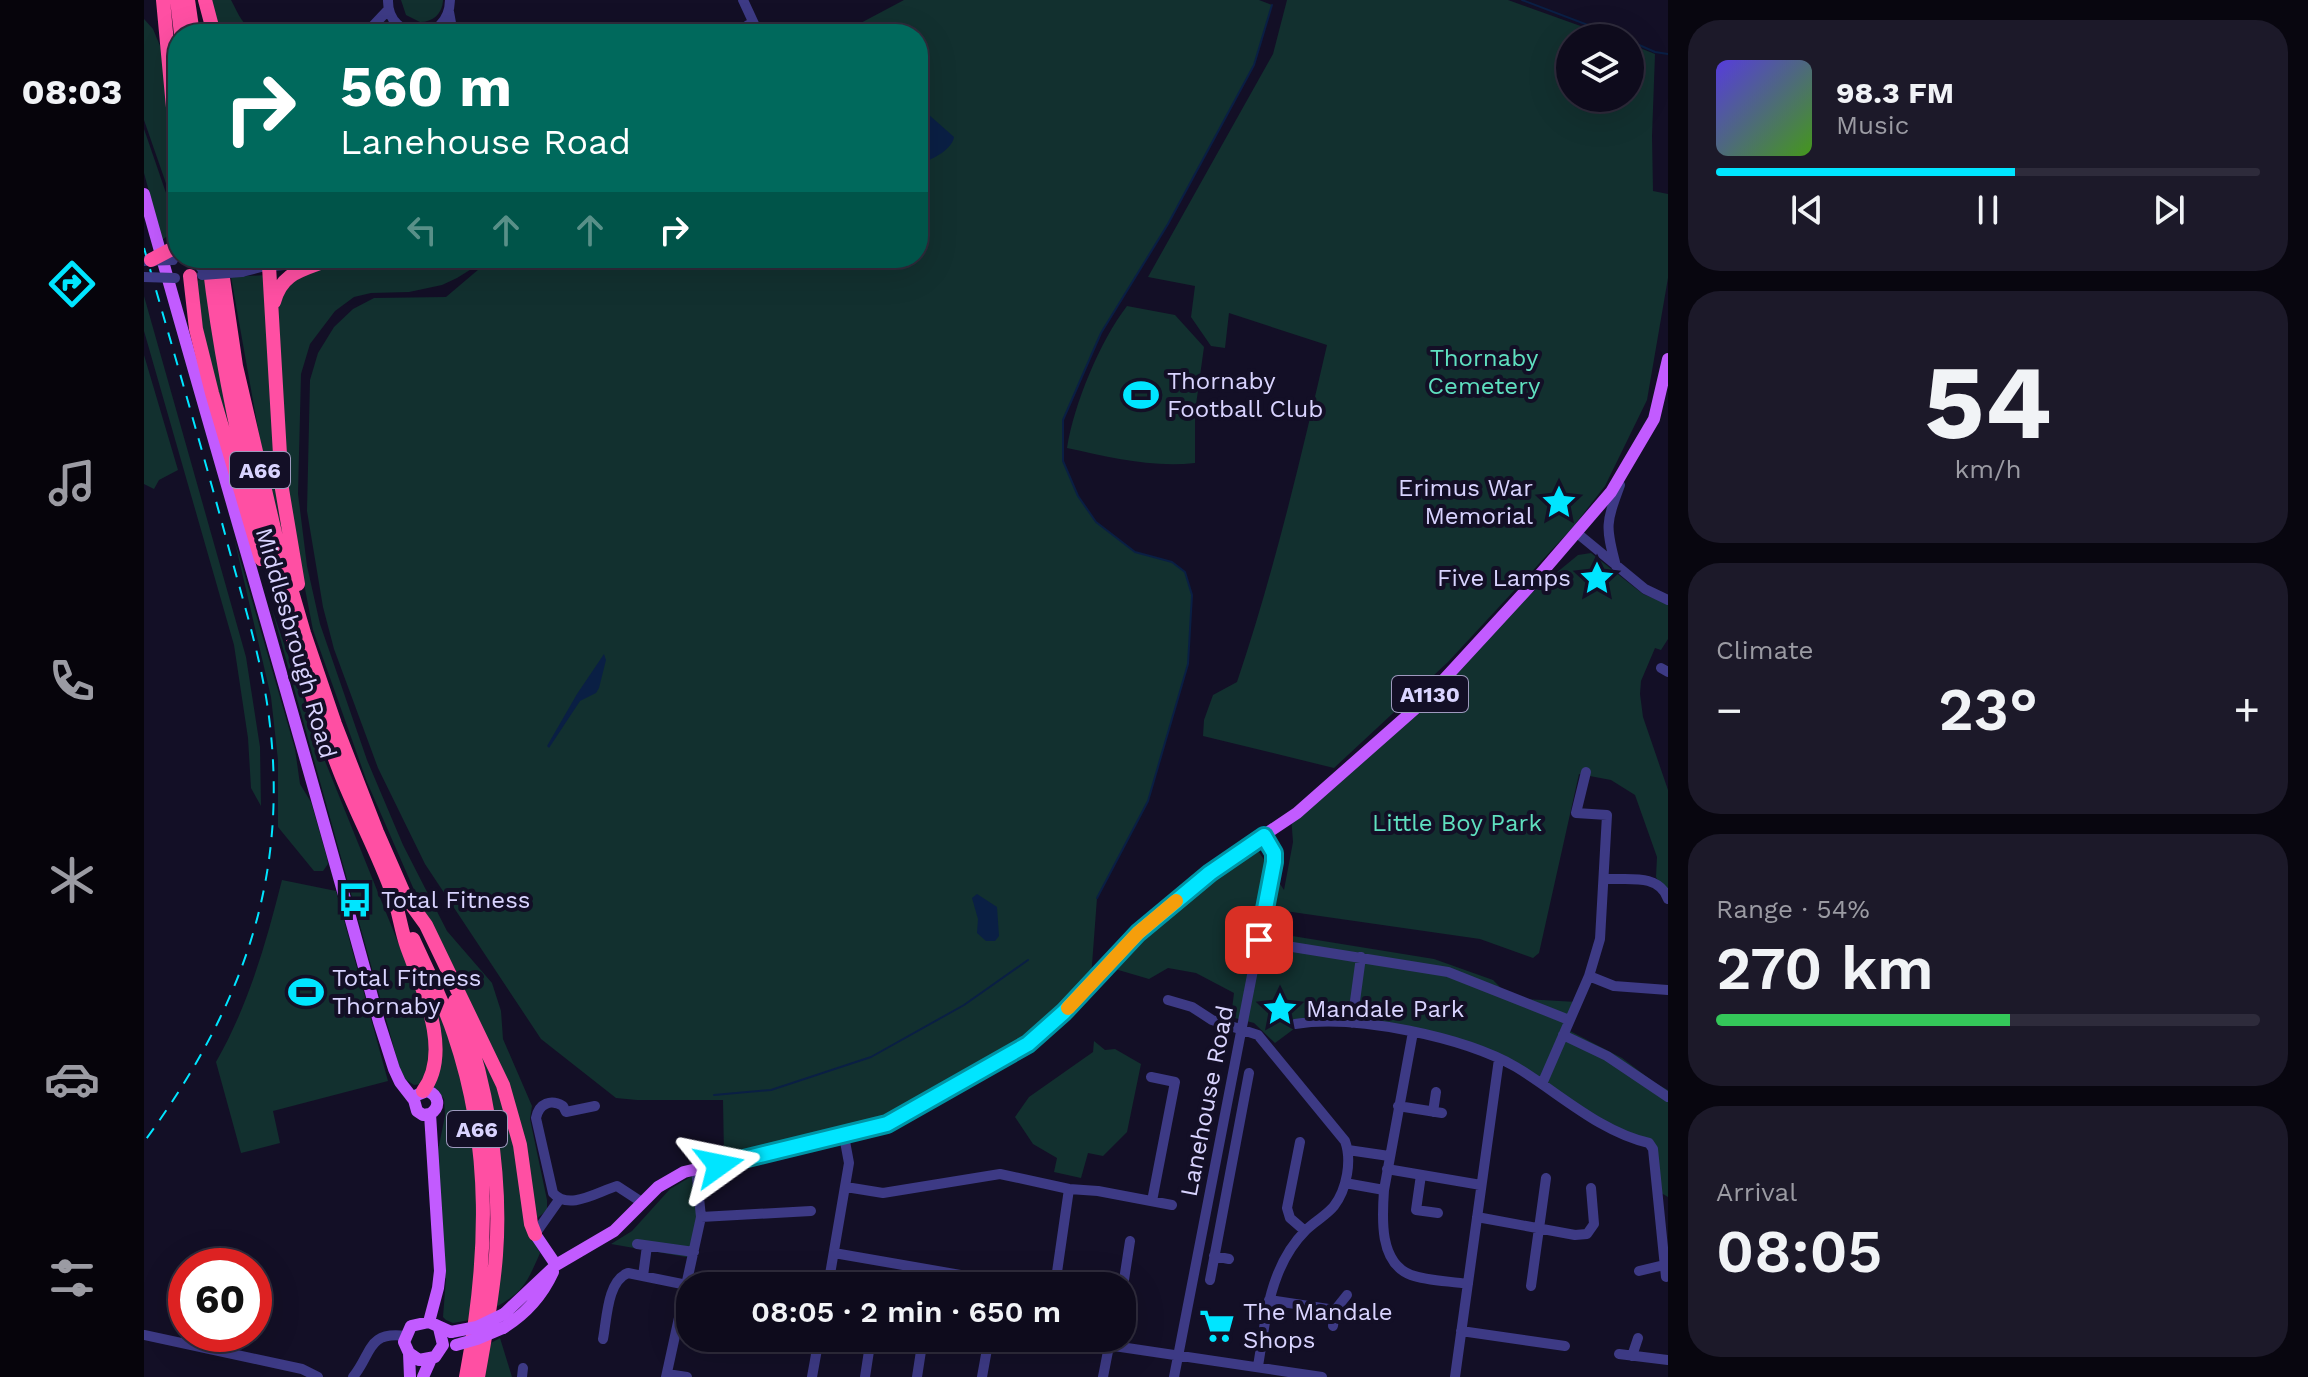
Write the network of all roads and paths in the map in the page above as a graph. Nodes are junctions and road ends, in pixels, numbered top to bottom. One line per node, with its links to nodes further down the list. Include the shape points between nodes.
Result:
1 (163, 0): 16 (highway)
2 (177, 0): 9 (highway)
3 (188, 0): 10 (highway)
4 (205, 0): 11 (highway)
5 (458, 0): 8 (street)
6 (744, 2): 14 (street); 15 (street)
7 (388, 3): 12 (street); 13 (street)
8 (449, 7)
9 (180, 24)
10 (192, 24)
11 (211, 24)
12 (372, 24)
13 (399, 24)
14 (742, 24)
15 (755, 24)
16 (168, 54)
17 (144, 194): 59 (main road, Middlesbrough Road, via 379,1022 400,1082)
18 (168, 253): 19 (highway, bridge)
19 (148, 261)
20 (189, 268): 26 (street, bridge)
21 (194, 268): 33 (highway, via 196,329 249,526)
22 (194, 268): 33 (highway, A66)
23 (221, 268): 34 (highway, A66, via 236,366 276,537)
24 (267, 268): 27 (highway, A66)
25 (306, 268): 27 (highway, A66, via 289,274)
26 (144, 277)
27 (272, 310): 34 (highway, A66, via 282,489)
28 (1668, 359): 29 (main road, A1130, via 1654,419)
29 (1626, 468): 30 (main road, A1130); 31 (street, via 1607,528)
30 (1577, 533): 31 (street); 36 (main road, A1130, via 1405,720)
31 (1616, 567): 32 (street)
32 (1668, 600)
33 (295, 644): 38 (highway, A66, via 340,772)
34 (318, 677): 38 (highway, A66)
35 (1586, 772): 37 (street, via 1576,813 1607,815)
36 (1264, 836): 50 (street, Lanehouse Road, via 1274,862); 65 (main road, A1130, via 1138,933 1028,1044 887,1124)
37 (1604, 879): 39 (street, via 1654,881); 42 (street, via 1600,939)
38 (399, 896): 59 (highway, A66, via 402,934 428,1006 435,1044 432,1080); 94 (highway, via 426,925 503,1085 520,1145); 142 (highway, A66, via 454,1034 479,1147 484,1252); 143 (highway, A66, via 458,1008 480,1080 490,1138 496,1252)
39 (1668, 899)
40 (1280, 945): 41 (street, via 1293,951)
41 (1361, 957): 46 (street, via 1462,976); 48 (street)
42 (1589, 976): 43 (street, via 1614,986); 46 (street)
43 (1668, 990)
44 (1168, 1000): 50 (street)
45 (1312, 1009): 47 (street)
46 (1569, 1020): 52 (street)
47 (1311, 1021): 48 (street); 49 (street)
48 (1352, 1023): 51 (street)
49 (1295, 1024)
50 (1242, 1030): 67 (street, via 1269,1046); 73 (street, Lanehouse Road)
51 (1413, 1032): 53 (street); 63 (street)
52 (1563, 1035): 56 (street); 61 (street, via 1607,1056)
53 (1499, 1059): 56 (street); 78 (street)
54 (1249, 1073): 58 (street)
55 (1151, 1077): 84 (street, via 1175,1082)
56 (1542, 1084): 86 (street, via 1625,1137 1649,1143)
57 (1436, 1092): 63 (street, via 1437,1112)
58 (1245, 1093): 60 (street); 74 (street)
59 (419, 1095): 64 (main road, Middlesbrough Road, via 417,1111); 64 (main road, Middlesbrough Road, via 431,1092 438,1101)
60 (1258, 1096)
61 (1668, 1097)
62 (595, 1106): 83 (street, via 566,1112 558,1103 547,1103 537,1111 551,1187)
63 (1398, 1106): 68 (street)
64 (430, 1114): 116 (main road, Middlesbrough Road)
65 (844, 1136): 71 (main road, A1130); 79 (street)
66 (1300, 1142): 70 (street)
67 (1348, 1150): 68 (street); 77 (street)
68 (1389, 1156): 72 (street)
69 (1283, 1163): 70 (street)
70 (1295, 1165): 93 (street, via 1287,1208)
71 (696, 1169): 85 (main road, A1130, via 668,1179); 90 (street)
72 (1387, 1169): 75 (street); 82 (street)
73 (1214, 1170): 74 (street); 133 (street, Lanehouse Road)
74 (1230, 1173): 98 (street)
75 (1421, 1175): 78 (street); 89 (street, via 1416,1210)
76 (1546, 1178): 92 (street)
77 (1345, 1183): 82 (street); 93 (street, via 1334,1206)
78 (1481, 1185): 91 (street)
79 (846, 1187): 81 (street, via 883,1193 1000,1174); 97 (street)
80 (1591, 1188): 92 (street, via 1594,1224 1587,1234)
81 (1069, 1189): 84 (street); 105 (street)
82 (1384, 1190): 110 (street, via 1385,1241 1396,1265 1411,1275)
83 (559, 1200): 85 (street, via 573,1203 617,1186); 94 (street)
84 (1152, 1201): 87 (street)
85 (643, 1203): 100 (main road, A1130, via 614,1231)
86 (1663, 1203): 101 (street, via 1665,1271)
87 (1172, 1205)
88 (811, 1211): 90 (street)
89 (1438, 1213)
90 (701, 1217): 96 (street)
91 (1477, 1217): 92 (street); 110 (street)
92 (1539, 1227): 111 (street)
93 (1305, 1231): 113 (street, via 1289,1252)
94 (535, 1234): 100 (main road)
95 (1130, 1241): 106 (street)
96 (694, 1252): 102 (street); 107 (street, via 642,1245)
97 (834, 1253): 103 (street); 104 (street)
98 (1214, 1256): 99 (street); 109 (street)
99 (1229, 1259)
100 (556, 1265): 116 (main road, A1130, bridge, via 504,1314 477,1327); 116 (main road, A1130, bridge, via 545,1291 503,1328 477,1339)
101 (1639, 1271)
102 (689, 1272)
103 (831, 1272)
104 (943, 1272)
105 (1057, 1272)
106 (1125, 1272)
107 (643, 1276): 108 (street); 122 (street, via 628,1273 614,1285 603,1314)
108 (676, 1280)
109 (1210, 1280)
110 (1468, 1284): 117 (street)
111 (1531, 1286)
112 (1347, 1295): 114 (street)
113 (1269, 1300): 114 (street); 136 (street)
114 (1335, 1310): 115 (street)
115 (1333, 1326)
116 (444, 1331): 120 (main road, A1130, via 411,1326); 132 (main road, A1130); 132 (main road, Middlesbrough Road)
117 (1461, 1331): 123 (street); 152 (street)
118 (676, 1333): 137 (street)
119 (144, 1335): 138 (street, via 302,1369)
120 (405, 1336): 130 (main road); 139 (street, via 374,1340)
121 (1638, 1338): 134 (street)
122 (603, 1339)
123 (1565, 1346)
124 (1136, 1348): 133 (street)
125 (817, 1352): 145 (street)
126 (869, 1352): 146 (street)
127 (921, 1352): 147 (street)
128 (986, 1352): 148 (street)
129 (1110, 1352): 149 (street)
130 (409, 1353): 132 (main road, via 419,1360); 140 (main road)
131 (1619, 1354): 134 (street)
132 (436, 1355): 141 (main road)
133 (1178, 1356): 136 (street); 150 (street, Lanehouse Road)
134 (1632, 1356): 135 (street)
135 (1668, 1360)
136 (1264, 1371): 151 (street)
137 (666, 1376): 144 (street)
138 (318, 1377)
139 (353, 1377)
140 (410, 1377)
141 (423, 1377)
142 (466, 1377)
143 (478, 1377)
144 (687, 1377)
145 (812, 1377)
146 (865, 1377)
147 (917, 1377)
148 (982, 1377)
149 (1103, 1377)
150 (1174, 1377)
151 (1322, 1377)
152 (1455, 1377)

